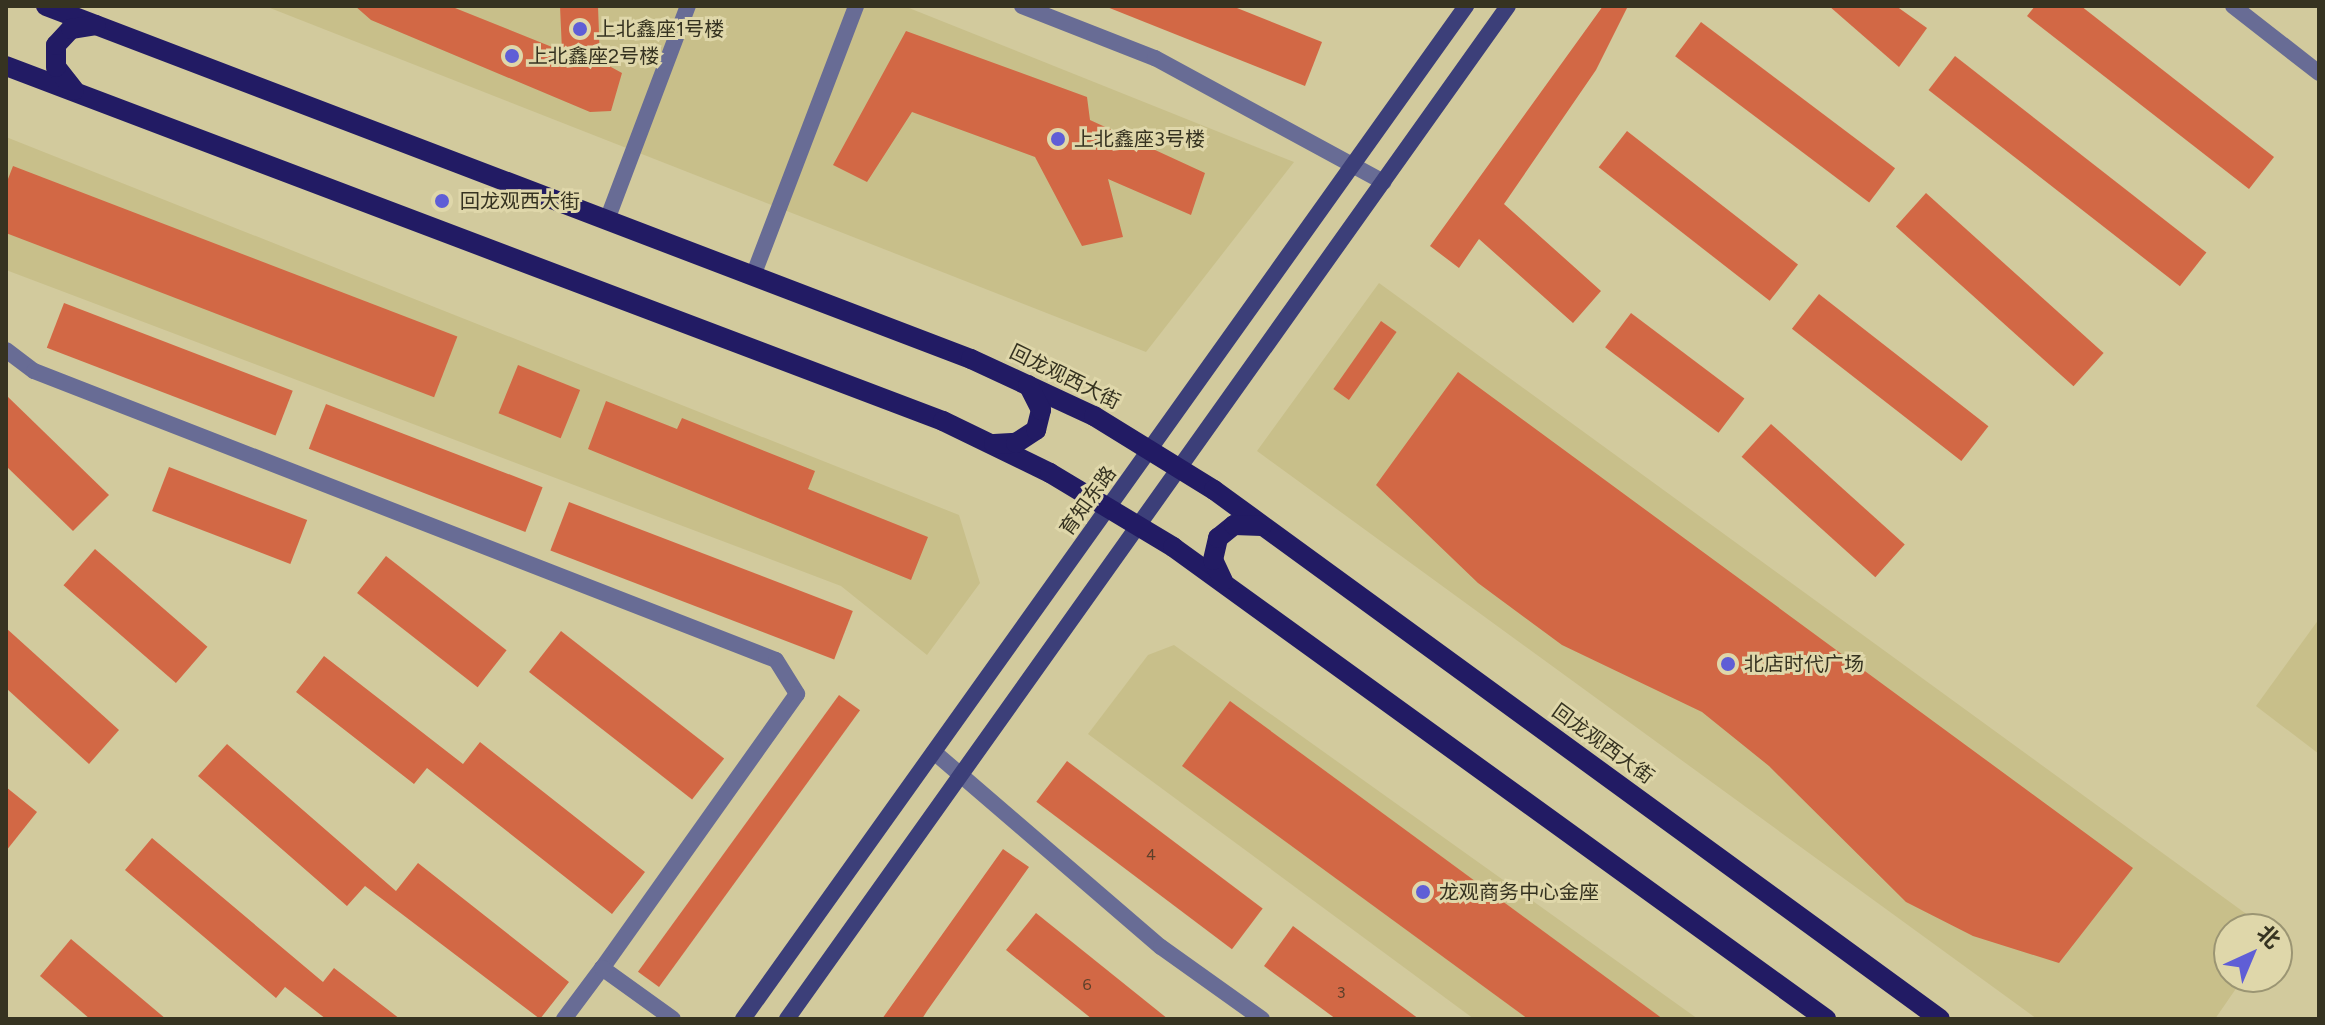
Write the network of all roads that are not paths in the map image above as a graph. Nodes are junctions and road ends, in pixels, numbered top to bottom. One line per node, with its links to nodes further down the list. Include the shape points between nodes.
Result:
1 (46, 6): 8 (main road, 回龙观西大街)
2 (688, 6): 14 (street)
3 (856, 6): 15 (street)
4 (1022, 6): 12 (street, via 1155,58)
5 (1466, 6): 12 (main road, 育知东路)
6 (1508, 6): 13 (main road)
7 (2233, 6): 10 (street)
8 (96, 25): 11 (main road, via 71,29 54,52 59,75); 14 (main road, 回龙观西大街)
9 (6, 66): 11 (main road)
10 (2319, 73)
11 (79, 93): 18 (main road)
12 (1353, 165): 13 (street); 19 (main road, 育知东路)
13 (1383, 182): 20 (main road)
14 (607, 220): 15 (main road, 回龙观西大街)
15 (753, 276): 17 (main road, 回龙观西大街)
16 (6, 350): 27 (street, via 34,371 776,660 797,694)
17 (1023, 382): 18 (main road, via 1039,402 1036,430 1016,443); 19 (main road, 回龙观西大街)
18 (990, 443): 21 (main road)
19 (1150, 448): 20 (main road, 回龙观西大街); 21 (main road, 育知东路)
20 (1180, 467): 22 (main road); 23 (main road, 回龙观西大街)
21 (1109, 506): 22 (main road); 25 (main road, 育知东路)
22 (1139, 524): 24 (main road); 26 (main road)
23 (1268, 530): 24 (main road, via 1242,523 1218,538 1213,560); 34 (main road, 回龙观西大街)
24 (1229, 587): 33 (main road)
25 (934, 752): 26 (street); 30 (main road, 育知东路)
26 (960, 775): 31 (main road); 32 (street, via 1161,947)
27 (602, 968): 28 (street); 29 (street)
28 (564, 1019)
29 (673, 1019)
30 (743, 1019)
31 (787, 1019)
32 (1262, 1019)
33 (1826, 1019)
34 (1940, 1019)

